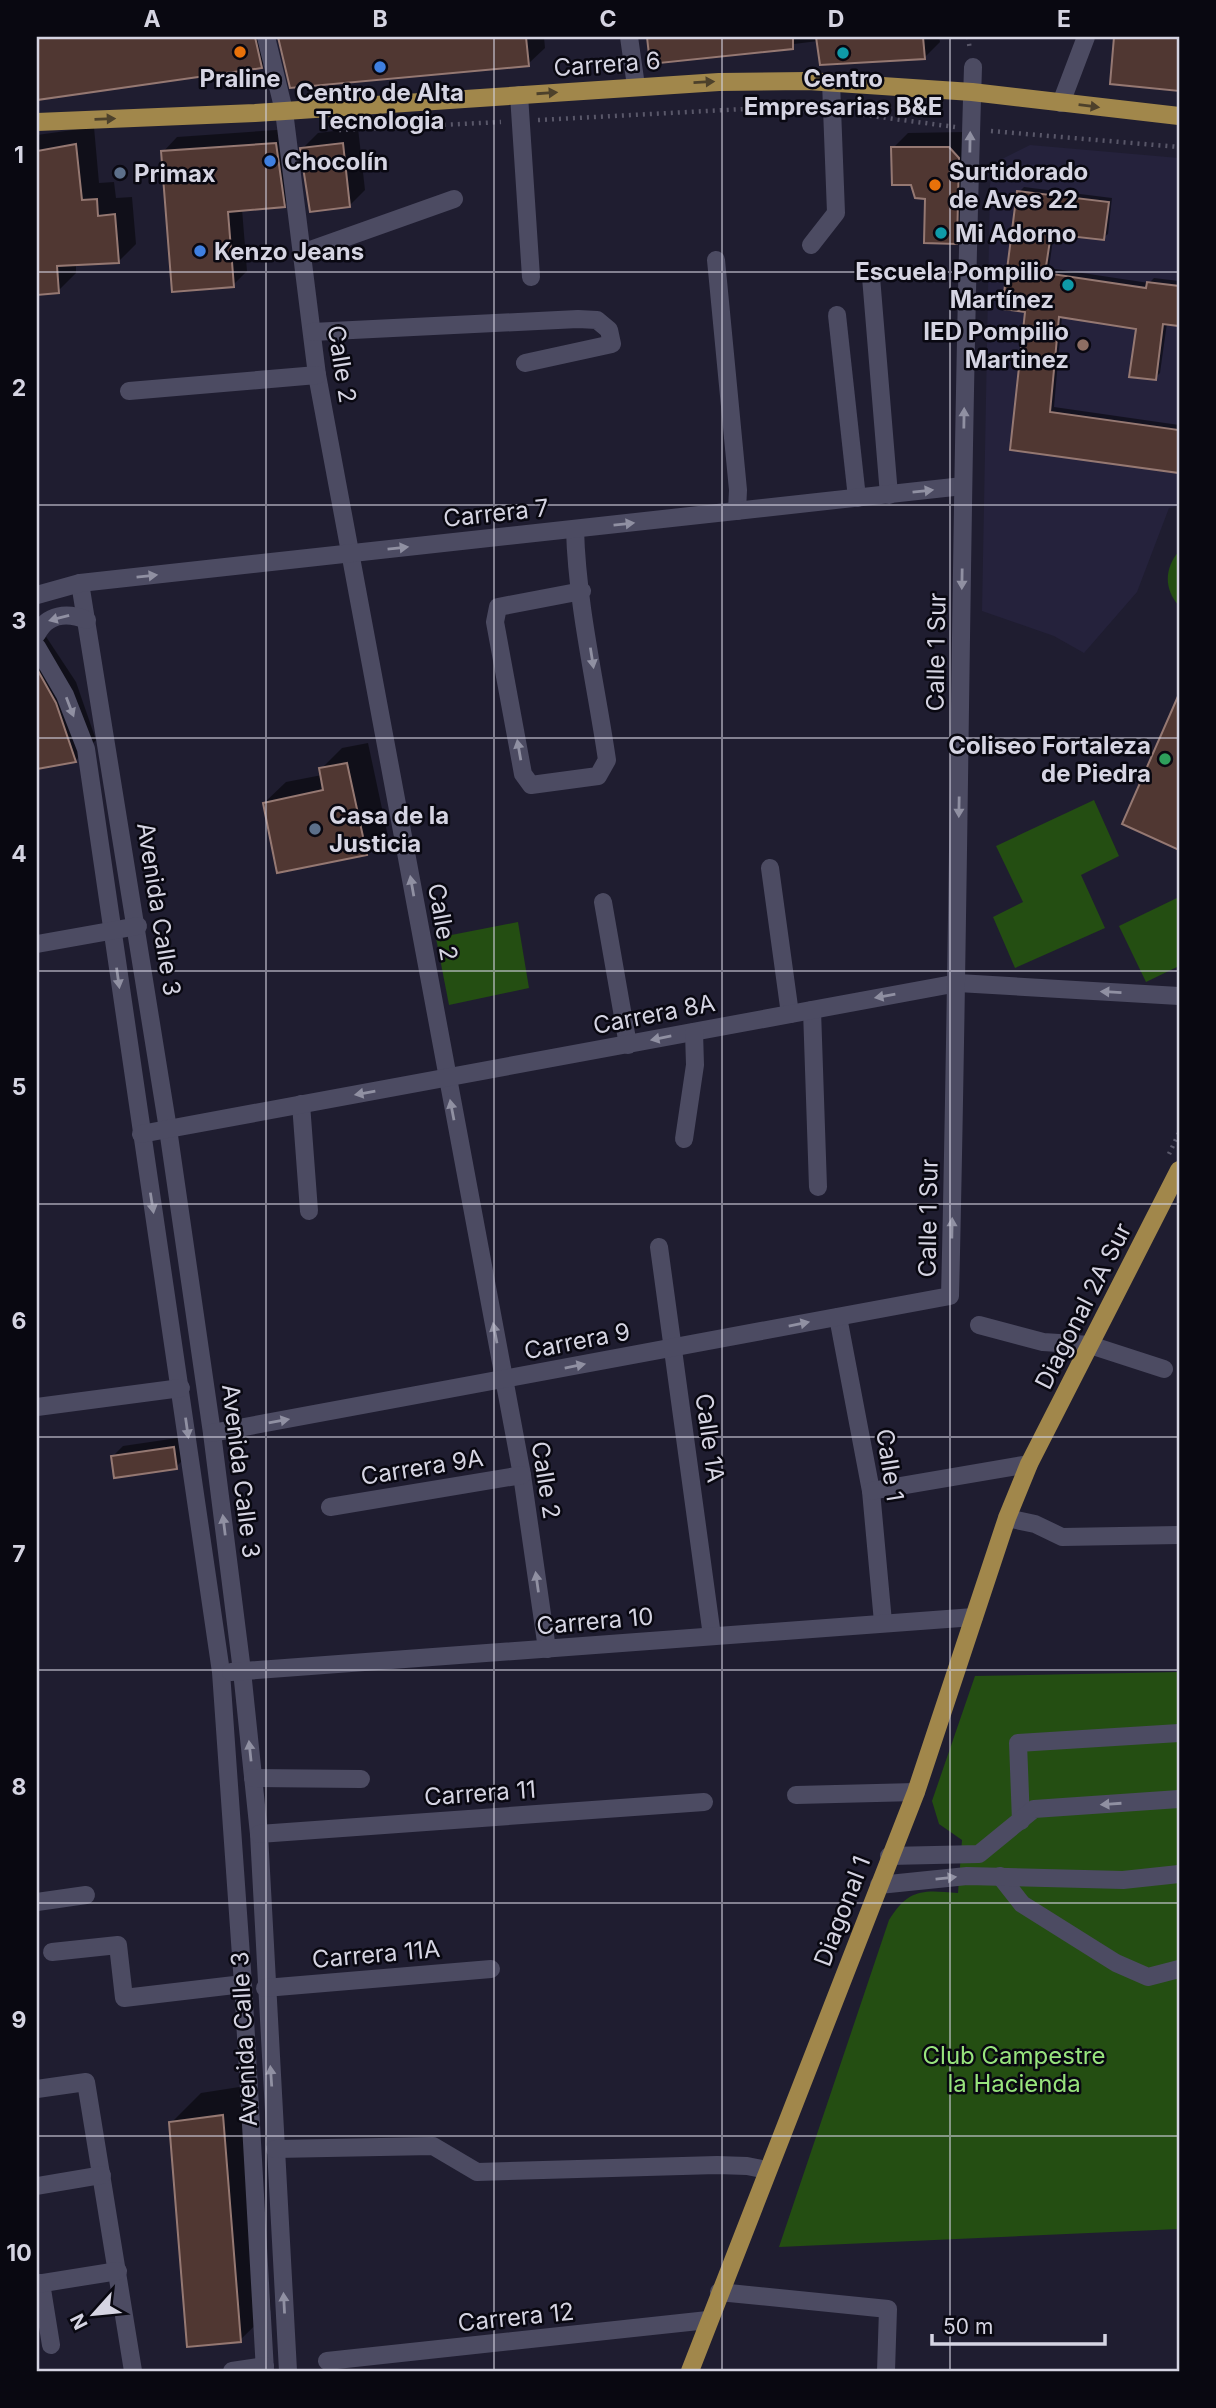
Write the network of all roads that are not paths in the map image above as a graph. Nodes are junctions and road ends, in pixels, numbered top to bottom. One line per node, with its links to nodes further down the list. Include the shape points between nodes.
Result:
1 (266, 37): 10 (street, Calle 2)
2 (629, 37): 6 (street)
3 (1086, 37): 9 (street)
4 (973, 67): 7 (street, Calle 1 Sur)
5 (831, 82): 6 (main road, Carrera 6, one-way to 5); 7 (main road, Carrera 6); 14 (street, via 836,213)
6 (636, 86): 8 (main road, Carrera 6, one-way to 6)
7 (972, 92): 9 (main road, Carrera 6); 24 (street, Calle 1 Sur, one-way to 7)
8 (519, 95): 10 (main road, Carrera 6); 17 (street)
9 (1061, 103): 11 (main road, Carrera 6, one-way to 11)
10 (284, 111): 12 (main road, Carrera 6, one-way to 10); 15 (street, Calle 2)
11 (1179, 116)
12 (37, 122)
13 (454, 199): 15 (street)
14 (811, 245)
15 (302, 253): 20 (street, Calle 2)
16 (716, 260): 27 (street)
17 (531, 276)
18 (871, 277): 25 (street)
19 (836, 315): 26 (street)
20 (312, 332): 21 (street, via 578,319 597,320 609,330 612,344); 22 (street, Calle 2)
21 (525, 363)
22 (317, 375): 23 (street); 29 (street, Calle 2)
23 (129, 391)
24 (963, 486): 25 (street, Carrera 7, one-way to 24); 41 (street, Calle 1 Sur, one-way to 41)
25 (889, 495): 26 (street, Carrera 7)
26 (857, 498): 27 (street, Carrera 7)
27 (737, 511): 28 (street, Carrera 7, one-way to 27)
28 (576, 529): 29 (street, Carrera 7, one-way to 28); 31 (street)
29 (353, 553): 30 (street, Carrera 7, one-way to 29); 47 (street, Calle 2, one-way to 29)
30 (80, 583): 32 (street, Carrera 7); 33 (street, Avenida Calle 3)
31 (582, 591): 31 (street, one-way to 31, via 607,760 598,776 531,785 523,774 495,622 498,607)
32 (37, 595)
33 (87, 620): 34 (street, one-way to 34, via 61,615 48,620); 38 (street, Avenida Calle 3)
34 (37, 634)
35 (37, 647): 39 (street, Avenida Calle 3, one-way to 39, via 65,695 86,749)
36 (770, 868): 44 (street)
37 (603, 902): 46 (street)
38 (138, 926): 39 (street); 49 (street, Avenida Calle 3)
39 (112, 931): 40 (street); 50 (street, Avenida Calle 3, one-way to 50)
40 (37, 944)
41 (958, 983): 42 (street, Carrera 8A, one-way to 41); 43 (street, Carrera 8A, one-way to 43); 56 (street, Calle 1 Sur, one-way to 41)
42 (1179, 996)
43 (812, 1010): 44 (street, Carrera 8A); 53 (street)
44 (790, 1014): 45 (street, Carrera 8A)
45 (694, 1032): 46 (street, Carrera 8A, one-way to 46); 51 (street, via 695,1065)
46 (628, 1045): 47 (street, Carrera 8A)
47 (446, 1078): 48 (street, Carrera 8A, one-way to 48); 62 (street, Calle 2, one-way to 47)
48 (301, 1104): 49 (street, Carrera 8A); 54 (street)
49 (168, 1129): 50 (street, Carrera 8A); 65 (street, Avenida Calle 3)
50 (141, 1134): 63 (street, Avenida Calle 3, one-way to 63)
51 (684, 1139)
52 (1179, 1171): 59 (main road, Diagonal 2A Sur)
53 (818, 1187)
54 (309, 1211)
55 (659, 1247): 60 (street, Calle 1A)
56 (950, 1296): 57 (street, Carrera 9)
57 (838, 1317): 60 (street, Carrera 9, one-way to 57); 68 (street, Calle 1)
58 (979, 1325): 59 (street, via 1043,1342)
59 (1090, 1345): 61 (street); 66 (main road, Diagonal 2A Sur)
60 (673, 1348): 62 (street, Carrera 9, one-way to 60); 74 (street, Calle 1A)
61 (1164, 1369)
62 (504, 1379): 65 (street, Carrera 9, one-way to 62); 67 (street, Calle 2)
63 (181, 1388): 64 (street); 77 (street, Avenida Calle 3, one-way to 77)
64 (37, 1407)
65 (212, 1433): 76 (street, Avenida Calle 3, one-way to 65)
66 (1029, 1464): 68 (street); 70 (main road, Diagonal 1)
67 (522, 1475): 69 (street, Carrera 9A); 75 (street, Calle 2, one-way to 67)
68 (871, 1491): 73 (street, Calle 1)
69 (330, 1507)
70 (1007, 1518): 71 (street, via 1062,1537); 72 (main road, Diagonal 1)
71 (1179, 1535)
72 (974, 1617): 73 (street, Carrera 10); 81 (main road, Diagonal 1)
73 (883, 1622): 74 (street, Carrera 10)
74 (712, 1636): 75 (street, Carrera 10)
75 (547, 1649): 76 (street, Carrera 10)
76 (242, 1671): 77 (street, Carrera 10); 79 (street, Avenida Calle 3, one-way to 76)
77 (221, 1672): 98 (street, Avenida Calle 3)
78 (1179, 1733): 85 (street, via 1018,1743)
79 (253, 1778): 80 (street); 86 (street, Avenida Calle 3)
80 (362, 1779)
81 (916, 1792): 82 (street); 88 (main road, Diagonal 1)
82 (796, 1795)
83 (1179, 1799): 85 (street, one-way to 85, via 1034,1809)
84 (704, 1802): 86 (street, Carrera 11)
85 (1021, 1821): 87 (street)
86 (259, 1834): 99 (street, Avenida Calle 3)
87 (979, 1854): 88 (street); 91 (street)
88 (889, 1856): 92 (main road, Diagonal 1)
89 (1179, 1874): 90 (street, via 1122,1880)
90 (1000, 1876): 91 (street); 97 (street, via 1022,1904 1116,1962 1148,1977)
91 (977, 1877): 92 (street, one-way to 91)
92 (879, 1885): 102 (main road, Diagonal 1)
93 (86, 1895): 94 (street)
94 (37, 1902)
95 (52, 1952): 98 (street, via 118,1945 124,1998)
96 (491, 1969): 99 (street, Carrera 11A)
97 (1179, 1969)
98 (243, 1984): 112 (street, Avenida Calle 3)
99 (265, 1987): 101 (street, Avenida Calle 3, one-way to 99)
100 (37, 2090): 103 (street, via 86,2082)
101 (275, 2148): 102 (street, via 433,2146 477,2172 718,2165); 114 (street, Avenida Calle 3, one-way to 101)
102 (767, 2170): 107 (main road, Diagonal 1)
103 (102, 2175): 104 (street); 105 (street)
104 (37, 2186)
105 (118, 2271): 106 (street); 111 (street)
106 (39, 2284): 109 (street)
107 (719, 2292): 108 (main road, Diagonal 1); 116 (street, via 888,2309)
108 (708, 2320): 110 (street, Carrera 12); 115 (main road, Diagonal 1)
109 (46, 2337)
110 (327, 2361)
111 (132, 2367)
112 (265, 2369): 113 (street)
113 (232, 2371)
114 (288, 2371)
115 (690, 2371)
116 (886, 2371)

